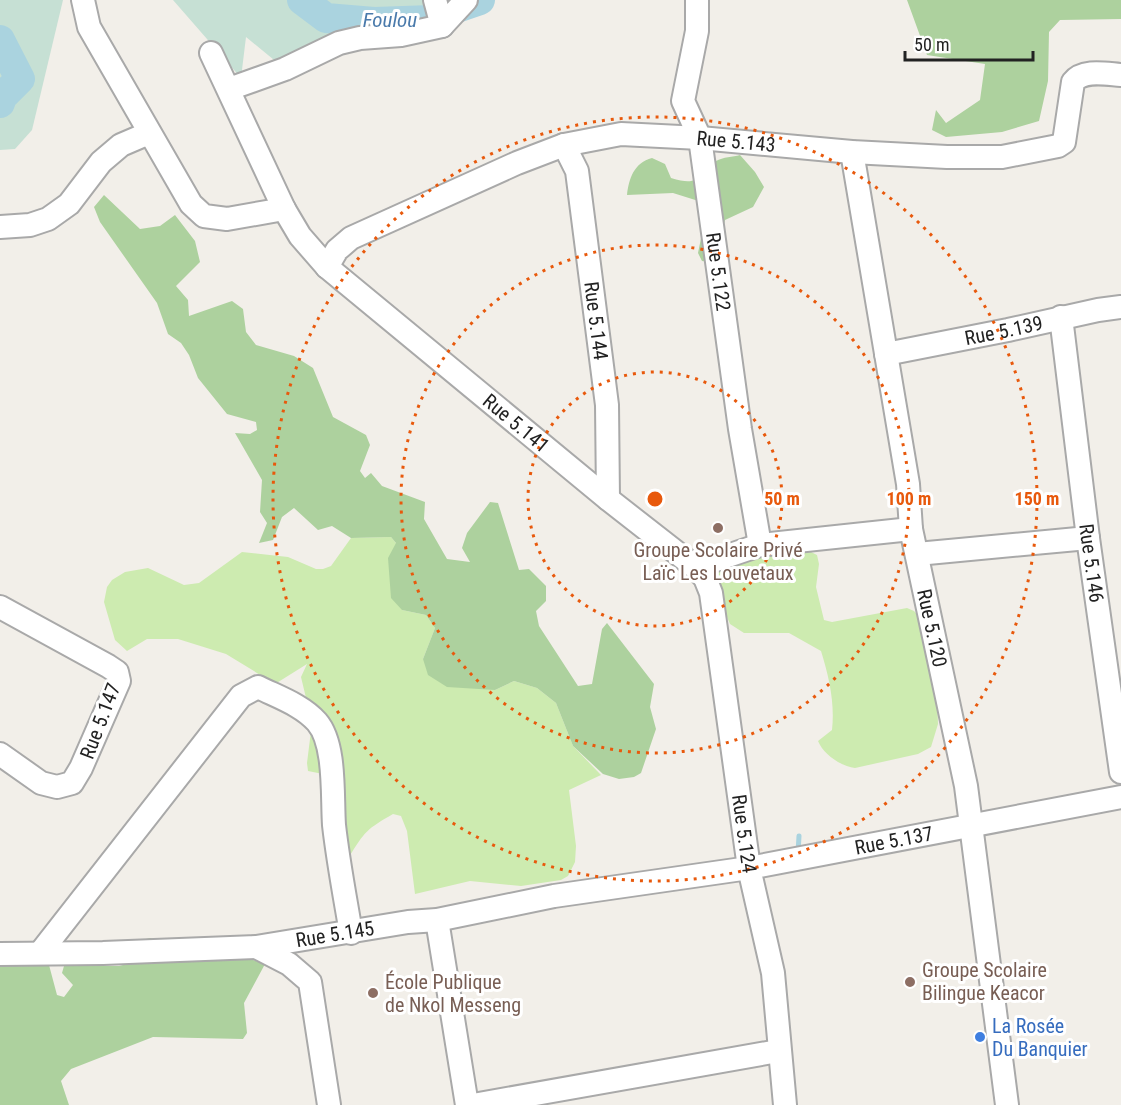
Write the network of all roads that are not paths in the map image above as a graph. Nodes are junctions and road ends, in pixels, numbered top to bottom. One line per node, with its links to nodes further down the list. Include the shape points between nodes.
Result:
1 (83, 0): 9 (street, via 89,27)
2 (435, 0): 5 (street)
3 (466, 0): 5 (street)
4 (696, 0): 10 (street, Rue 5.122, via 697,31 683,101)
5 (442, 26): 8 (street, via 339,44)
6 (211, 53): 8 (street, Rue 5.141)
7 (1121, 75): 12 (street, Rue 5.143, via 1077,77 1073,82 1066,138 1058,146 1002,157)
8 (229, 89): 13 (street, Rue 5.141)
9 (149, 133): 13 (street, via 191,204 204,216 227,219); 14 (street, via 121,145 101,162 69,204 48,219)
10 (700, 138): 11 (street, Rue 5.143, via 621,134); 12 (street, Rue 5.143); 22 (street, Rue 5.122)
11 (564, 145): 15 (street, Rue 5.143, via 351,238 337,250); 19 (street, Rue 5.144, via 577,171 603,366)
12 (852, 152): 18 (street, Rue 5.120)
13 (284, 209): 15 (street, Rue 5.141, via 300,236)
14 (0, 227)
15 (327, 267): 19 (street, Rue 5.141)
16 (1121, 307): 17 (street, Rue 5.139)
17 (1060, 317): 18 (street, Rue 5.139); 21 (street, Rue 5.146)
18 (886, 354): 20 (street, Rue 5.120, via 908,484)
19 (608, 499): 24 (street, Rue 5.141)
20 (911, 529): 22 (street); 23 (street, Rue 5.120)
21 (1088, 538): 23 (street); 27 (street, Rue 5.146)
22 (760, 544): 24 (street)
23 (917, 554): 29 (street, Rue 5.120)
24 (695, 567): 30 (street, Rue 5.124, via 711,593)
25 (0, 607): 26 (street, Rue 5.147, via 108,666 117,672 119,681 72,783 57,787 41,783)
26 (0, 754)
27 (1121, 772)
28 (1121, 797): 29 (street, Rue 5.137)
29 (971, 824): 30 (street, Rue 5.137); 44 (street, Rue 5.120)
30 (749, 868): 31 (street, Rue 5.137); 39 (street, Rue 5.124, via 773,973)
31 (665, 880): 32 (street, Rue 5.145, via 554,896)
32 (437, 920): 33 (street, Rue 5.145); 41 (street)
33 (351, 933): 34 (street, Rue 5.145); 36 (street, via 326,741 318,723 303,710 258,687 241,696)
34 (303, 940): 35 (street, Rue 5.145); 38 (street)
35 (256, 947): 36 (street, Rue 5.145); 38 (street, via 289,964)
36 (40, 952): 37 (street, Rue 5.145)
37 (0, 954)
38 (310, 982): 40 (street)
39 (778, 1051): 42 (street); 43 (street, Rue 5.124)
40 (329, 1105)
41 (467, 1105)
42 (473, 1105)
43 (785, 1105)
44 (1007, 1105)

